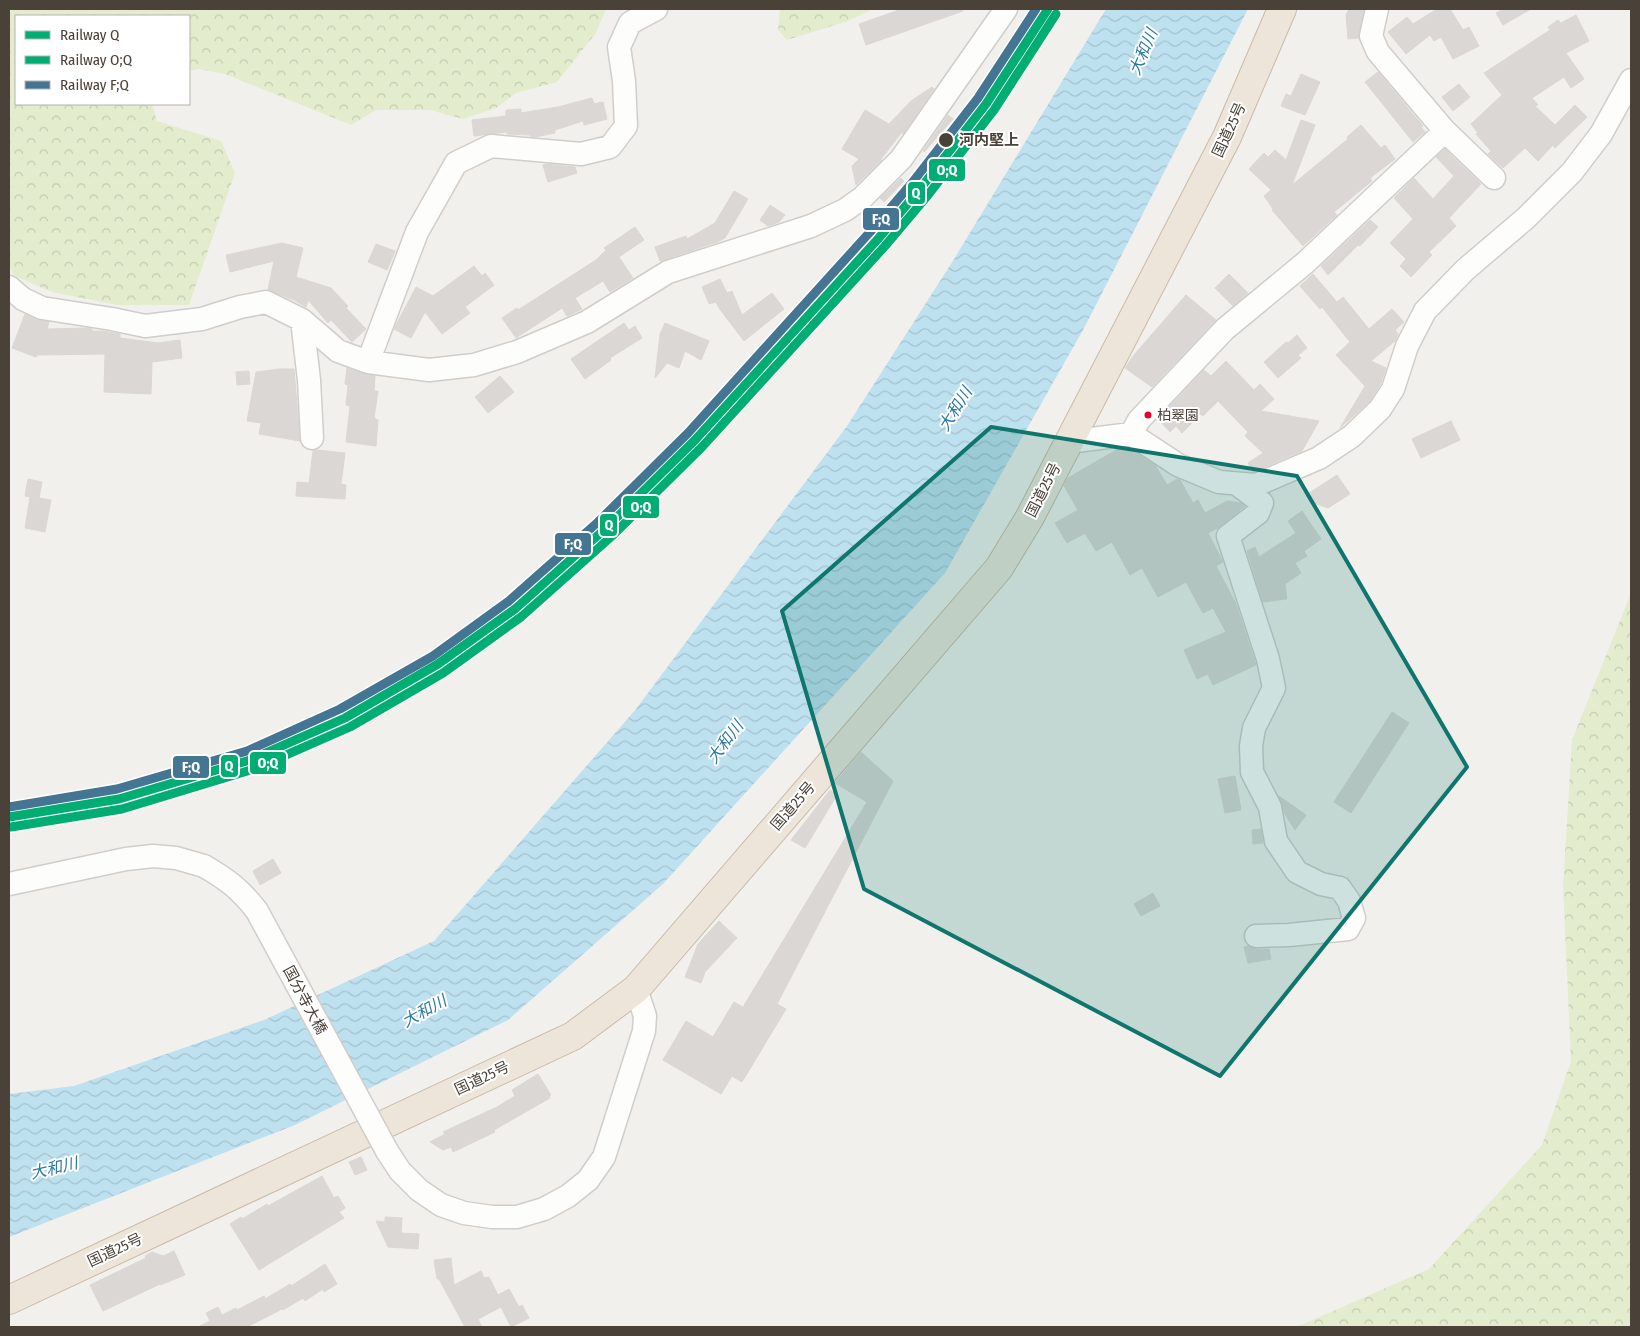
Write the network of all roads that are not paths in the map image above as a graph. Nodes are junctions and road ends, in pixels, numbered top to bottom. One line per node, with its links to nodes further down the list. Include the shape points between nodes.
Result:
1 (656, 9): 10 (street, via 630,23 619,47 626,126 610,147 580,154 491,146 456,163 418,232)
2 (1006, 9): 10 (street, via 901,159 862,198 845,210 811,226 668,272 588,322 517,352 474,365 429,370)
3 (1282, 9): 13 (highway, 国道25号, via 1228,137)
4 (1377, 9): 6 (street, via 1371,36 1378,52)
5 (1631, 80): 14 (street, via 1601,134 1572,172 1526,218 1466,268 1425,311 1407,346 1394,389 1380,409 1352,436 1319,458 1256,485)
6 (1445, 131): 7 (street); 11 (street, via 1304,263 1224,329 1138,420)
7 (1494, 178)
8 (9, 287): 9 (street, via 23,299 42,308 145,326 202,319 266,302)
9 (302, 320): 10 (street, via 338,351); 12 (street)
10 (368, 362)
11 (1131, 434): 13 (street); 14 (street, via 1178,465 1219,482)
12 (312, 438)
13 (1068, 442): 17 (highway, 国道25号, via 1030,517 999,568)
14 (1237, 484): 16 (street, via 1262,503 1258,513 1228,536 1268,658 1274,688 1254,728 1252,772 1270,807 1276,841 1297,872 1321,884 1340,888 1349,901 1354,918 1348,929)
15 (9, 884): 17 (street, 国分寺大橋, bridge, via 153,856 204,866 226,878 257,911 400,1171 441,1205 492,1218 517,1217 544,1209 568,1196 588,1180 604,1157 644,1031 645,1016)
16 (1256, 936)
17 (636, 989): 18 (highway, 国道25号, via 573,1036)
18 (9, 1300)

